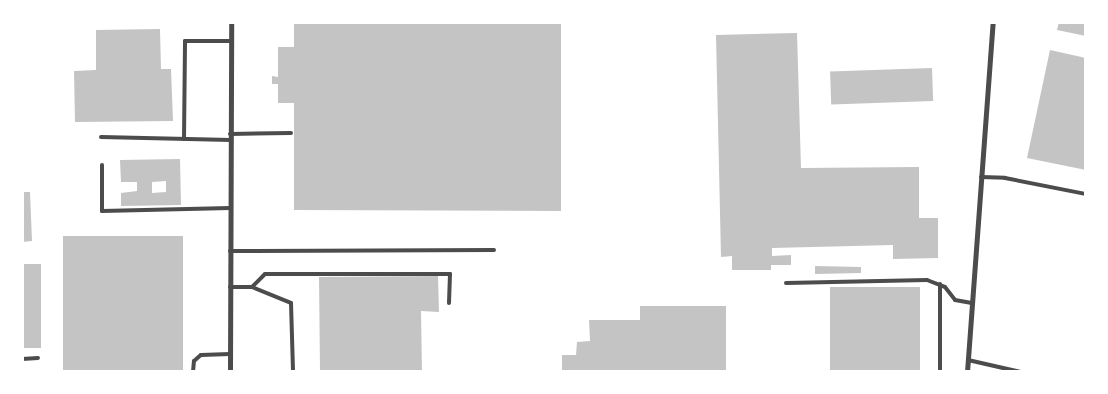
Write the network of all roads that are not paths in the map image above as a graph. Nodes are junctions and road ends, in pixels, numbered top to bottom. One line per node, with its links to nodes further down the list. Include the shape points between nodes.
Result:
1 (231, 22): 3 (street)
2 (993, 22): 9 (street)
3 (231, 42): 6 (street); 7 (lane, via 185,41)
4 (291, 133): 6 (lane)
5 (101, 137): 7 (lane)
6 (230, 137): 7 (lane); 11 (street)
7 (184, 139)
8 (102, 165): 11 (lane, via 102,211)
9 (981, 177): 10 (lane, via 1005,178); 19 (street)
10 (1086, 194)
11 (230, 208): 13 (street)
12 (494, 250): 13 (lane)
13 (230, 251): 16 (street)
14 (786, 283): 15 (lane, via 927,280)
15 (940, 284): 19 (lane, via 955,300); 27 (lane)
16 (230, 287): 17 (lane); 20 (street)
17 (252, 287): 18 (lane, via 265,274 450,274); 26 (lane, via 291,303)
18 (449, 303)
19 (972, 303): 23 (street)
20 (230, 354): 24 (lane, via 200,354 194,361); 25 (street)
21 (38, 358): 22 (lane)
22 (22, 359)
23 (968, 360): 28 (street); 29 (lane)
24 (194, 372)
25 (230, 372)
26 (293, 372)
27 (940, 372)
28 (967, 372)
29 (1022, 372)

